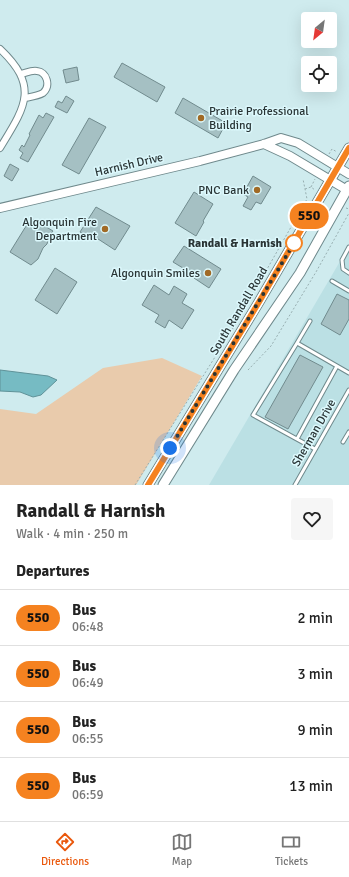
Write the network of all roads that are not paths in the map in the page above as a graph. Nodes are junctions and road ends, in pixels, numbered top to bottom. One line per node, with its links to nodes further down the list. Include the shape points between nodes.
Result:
1 (0, 49): 2 (street, via 13,61)
2 (21, 74): 3 (street); 3 (street, via 40,72 48,81 43,93)
3 (25, 98): 5 (street, via 20,113)
4 (264, 144): 7 (street, Harnish Drive, via 280,138 298,143); 9 (street); 11 (street, Harnish Drive)
5 (0, 148)
6 (349, 148): 7 (main road, South Randall Road)
7 (337, 167): 8 (street, Harnish Drive); 9 (main road, South Randall Road)
8 (349, 174)
9 (330, 180): 10 (street); 25 (main road, South Randall Road)
10 (348, 189): 26 (main road, via 300,273 234,370)
11 (0, 208)
12 (349, 247): 13 (lane, via 342,260 343,269)
13 (349, 273)
14 (332, 281): 15 (lane)
15 (349, 291)
16 (310, 321): 17 (lane)
17 (297, 343): 18 (lane); 22 (lane, via 253,415)
18 (337, 366): 19 (lane); 22 (lane)
19 (349, 373)
20 (349, 390): 24 (lane, Sherman Drive)
21 (349, 432): 23 (lane)
22 (297, 439): 24 (lane)
23 (343, 442)
24 (315, 449): 27 (lane, Sherman Drive)
25 (148, 485)
26 (163, 485)
27 (295, 485)

